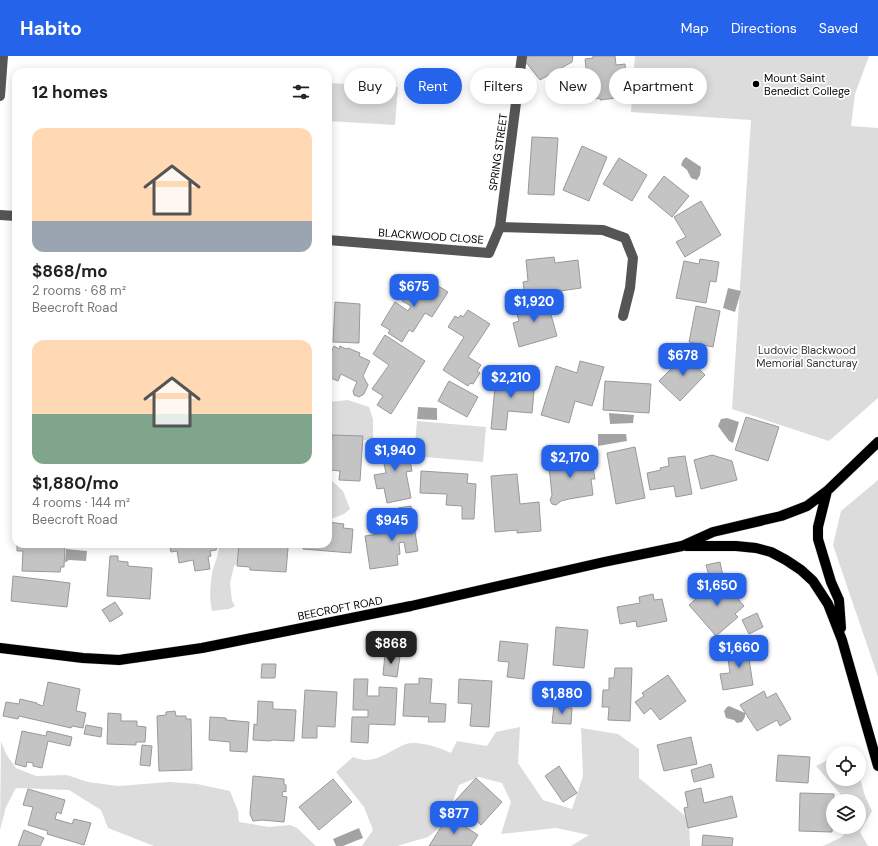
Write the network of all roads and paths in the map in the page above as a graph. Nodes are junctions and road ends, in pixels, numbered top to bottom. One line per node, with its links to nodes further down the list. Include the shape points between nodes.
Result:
1 (3, 56): 3 (street)
2 (522, 56): 6 (street, SPRING STREET)
3 (0, 96)
4 (0, 215): 5 (street)
5 (12, 216)
6 (500, 227): 7 (street, BLACKWOOD CLOSE, via 489,253); 8 (street, via 602,230 625,238 633,258 630,288)
7 (332, 240)
8 (623, 316)
9 (878, 442): 10 (main road, BEECROFT ROAD)
10 (827, 491): 11 (main road, BEECROFT ROAD, via 807,506 781,516 713,532); 12 (main road, BEECROFT ROAD, via 818,527 818,539 839,600)
11 (682, 546): 12 (main road, BEECROFT ROAD, via 756,548 786,560 813,581 828,604); 13 (main road, BEECROFT ROAD, via 411,606 202,648 119,660)
12 (842, 640): 14 (main road, BEECROFT ROAD)
13 (0, 648)
14 (878, 766)

